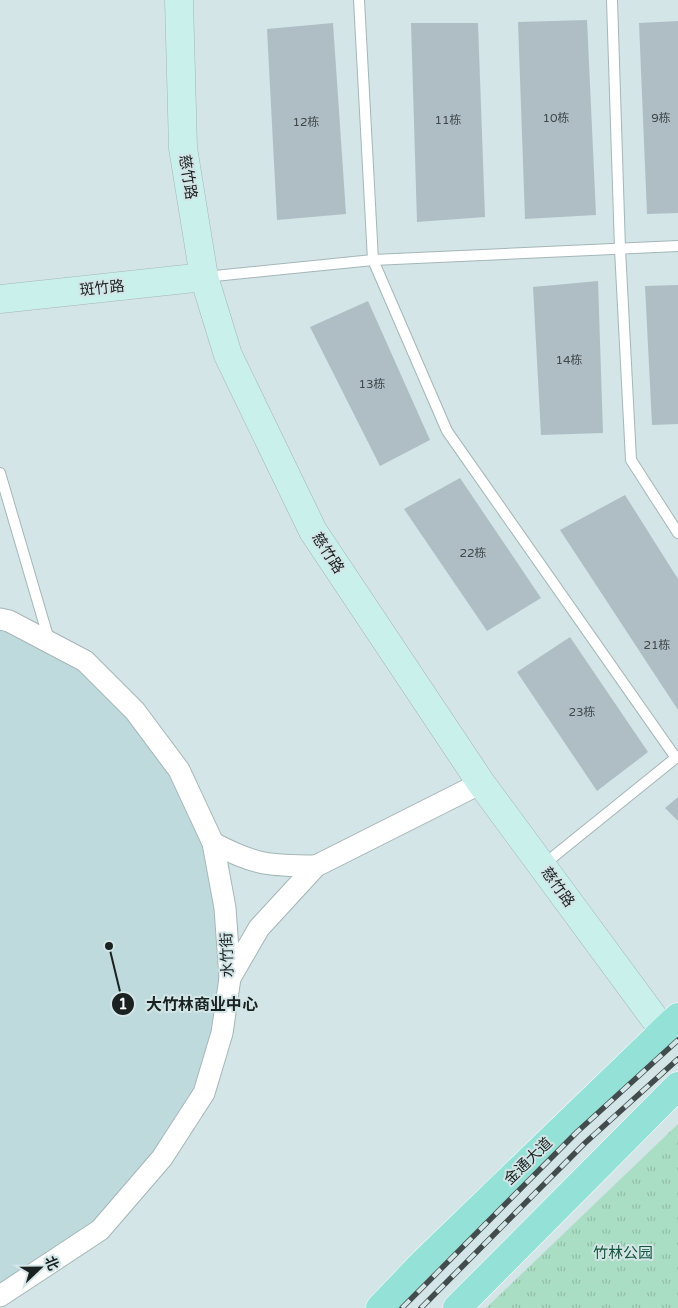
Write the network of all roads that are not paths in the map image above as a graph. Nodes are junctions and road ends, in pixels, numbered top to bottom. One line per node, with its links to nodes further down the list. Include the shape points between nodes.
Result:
1 (179, 0): 7 (street, 慈竹路, via 183,148)
2 (360, 0): 6 (lane)
3 (612, 0): 5 (lane)
4 (678, 246): 5 (lane)
5 (620, 249): 6 (lane); 10 (lane, via 631,460)
6 (373, 260): 7 (lane); 13 (lane, via 448,431)
7 (204, 277): 8 (street, 斑竹路); 14 (street, 慈竹路, via 228,355 313,531)
8 (0, 298)
9 (0, 473): 12 (lane)
10 (678, 533)
11 (0, 619): 12 (street, 水竹街)
12 (49, 642): 15 (street, 水竹街, via 85,661 136,711 179,770)
13 (677, 757): 17 (lane)
14 (481, 783): 16 (street); 17 (street, 慈竹路)
15 (213, 843): 16 (street, via 242,858 270,866); 18 (street, 水竹街, via 225,908)
16 (316, 866): 18 (street, via 259,928)
17 (542, 866): 19 (street, 慈竹路)
18 (230, 978): 21 (street, 水竹街, via 222,1033 204,1093 162,1158 100,1230)
19 (671, 1023): 22 (main road, 金通大道)
20 (678, 1086): 23 (main road)
21 (0, 1296)
22 (380, 1308)
23 (458, 1308)

